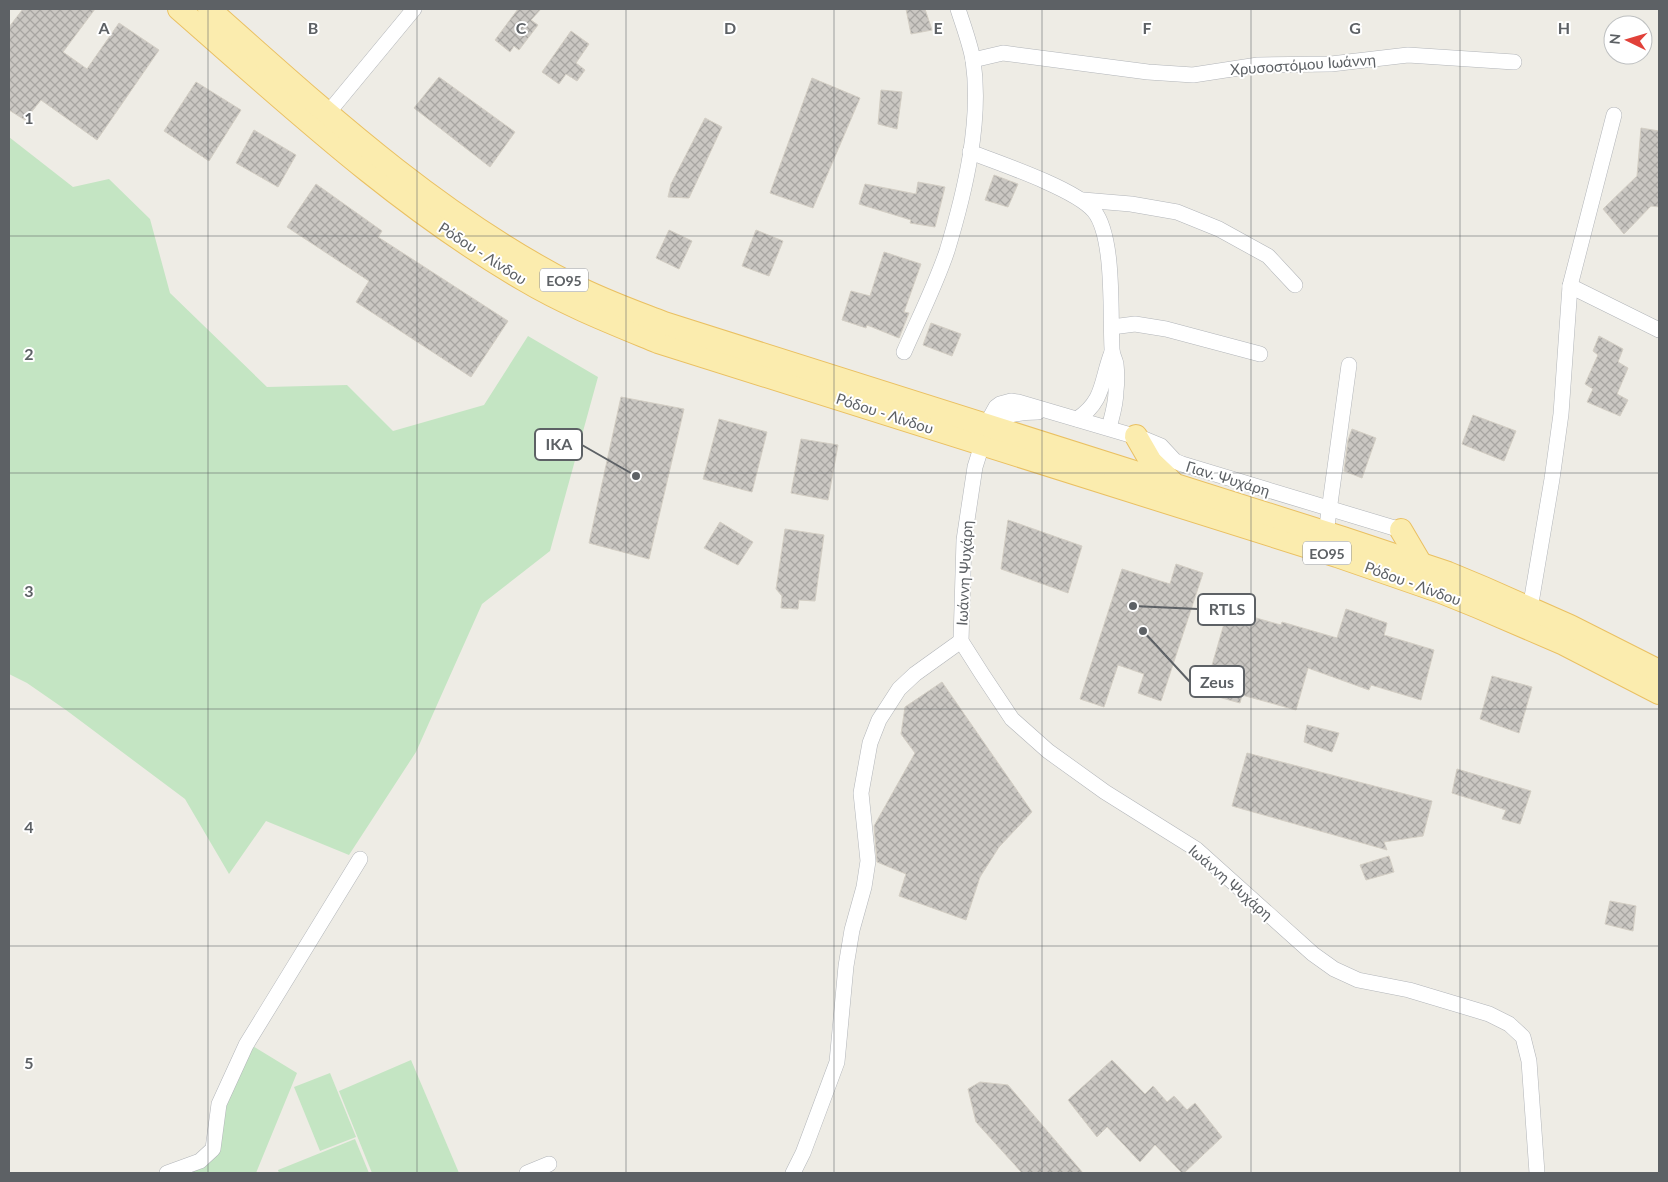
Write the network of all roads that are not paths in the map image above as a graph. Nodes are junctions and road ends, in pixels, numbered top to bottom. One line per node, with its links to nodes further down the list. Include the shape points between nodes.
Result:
1 (180, 9): 21 (main road, Ρόδου - Λίνδου / ΕΟ95, via 348,157 468,246 525,281 658,342)
2 (209, 9): 7 (main road, Ρόδου - Λίνδου / ΕΟ95)
3 (414, 9): 7 (street)
4 (958, 9): 5 (street)
5 (973, 60): 6 (street, Χρυσοστόμου Ιωάννη, via 1003,53 1193,75 1258,65 1331,64 1408,55); 9 (street, via 975,112)
6 (1514, 62)
7 (328, 113): 21 (main road, Ρόδου - Λίνδου / ΕΟ95, via 421,189 507,248 574,286 664,323)
8 (1614, 115): 12 (street)
9 (970, 152): 10 (street); 15 (street, via 963,193 946,252)
10 (1083, 200): 11 (street, via 1177,212 1220,229 1268,256); 13 (street, via 1101,224 1106,245)
11 (1295, 285)
12 (1570, 286): 14 (street); 28 (street, via 1561,414)
13 (1112, 327): 16 (street); 17 (street, via 1135,324 1166,329)
14 (1659, 330)
15 (904, 352)
16 (1112, 352): 19 (street, via 1097,398 1091,408); 20 (street, via 1116,365 1116,390)
17 (1260, 354)
18 (1349, 365): 24 (street)
19 (1076, 419): 20 (street, Γιαν. Ψυχάρη); 21 (street, Γιαν. Ψυχάρη, via 1058,413 1013,414 999,419)
20 (1109, 428): 22 (street, Γιαν. Ψυχάρη)
21 (985, 435): 23 (main road, Ρόδου - Λίνδου / ΕΟ95); 29 (street, Ιωάννη Ψυχάρη, via 974,474 964,540); 31 (main road, Ρόδου - Λίνδου / ΕΟ95, via 1442,592 1564,644)
22 (1136, 436): 23 (main road, via 1151,462); 24 (street, Γιαν. Ψυχάρη, via 1161,446 1178,463)
23 (1178, 486): 26 (main road, Ρόδου - Λίνδου / ΕΟ95)
24 (1331, 509): 25 (street, Γιαν. Ψυχάρη); 26 (street)
25 (1401, 530): 27 (main road)
26 (1326, 533): 27 (main road, Ρόδου - Λίνδου / ΕΟ95)
27 (1421, 564): 28 (main road, Ρόδου - Λίνδου / ΕΟ95)
28 (1530, 608): 30 (main road, Ρόδου - Λίνδου / ΕΟ95)
29 (961, 640): 36 (street, via 899,689 879,720 870,743 860,793 868,861 846,966 836,1062); 37 (street, Ιωάννη Ψυχάρη, via 1012,719 1105,792 1196,849 1334,969 1358,980 1409,990 1489,1014 1524,1036 1529,1061)
30 (1659, 671)
31 (1659, 693)
32 (360, 859): 34 (street, via 246,1045 219,1104 213,1148 200,1160)
33 (549, 1164): 35 (street)
34 (167, 1173)
35 (527, 1173)
36 (793, 1173)
37 (1537, 1173)

